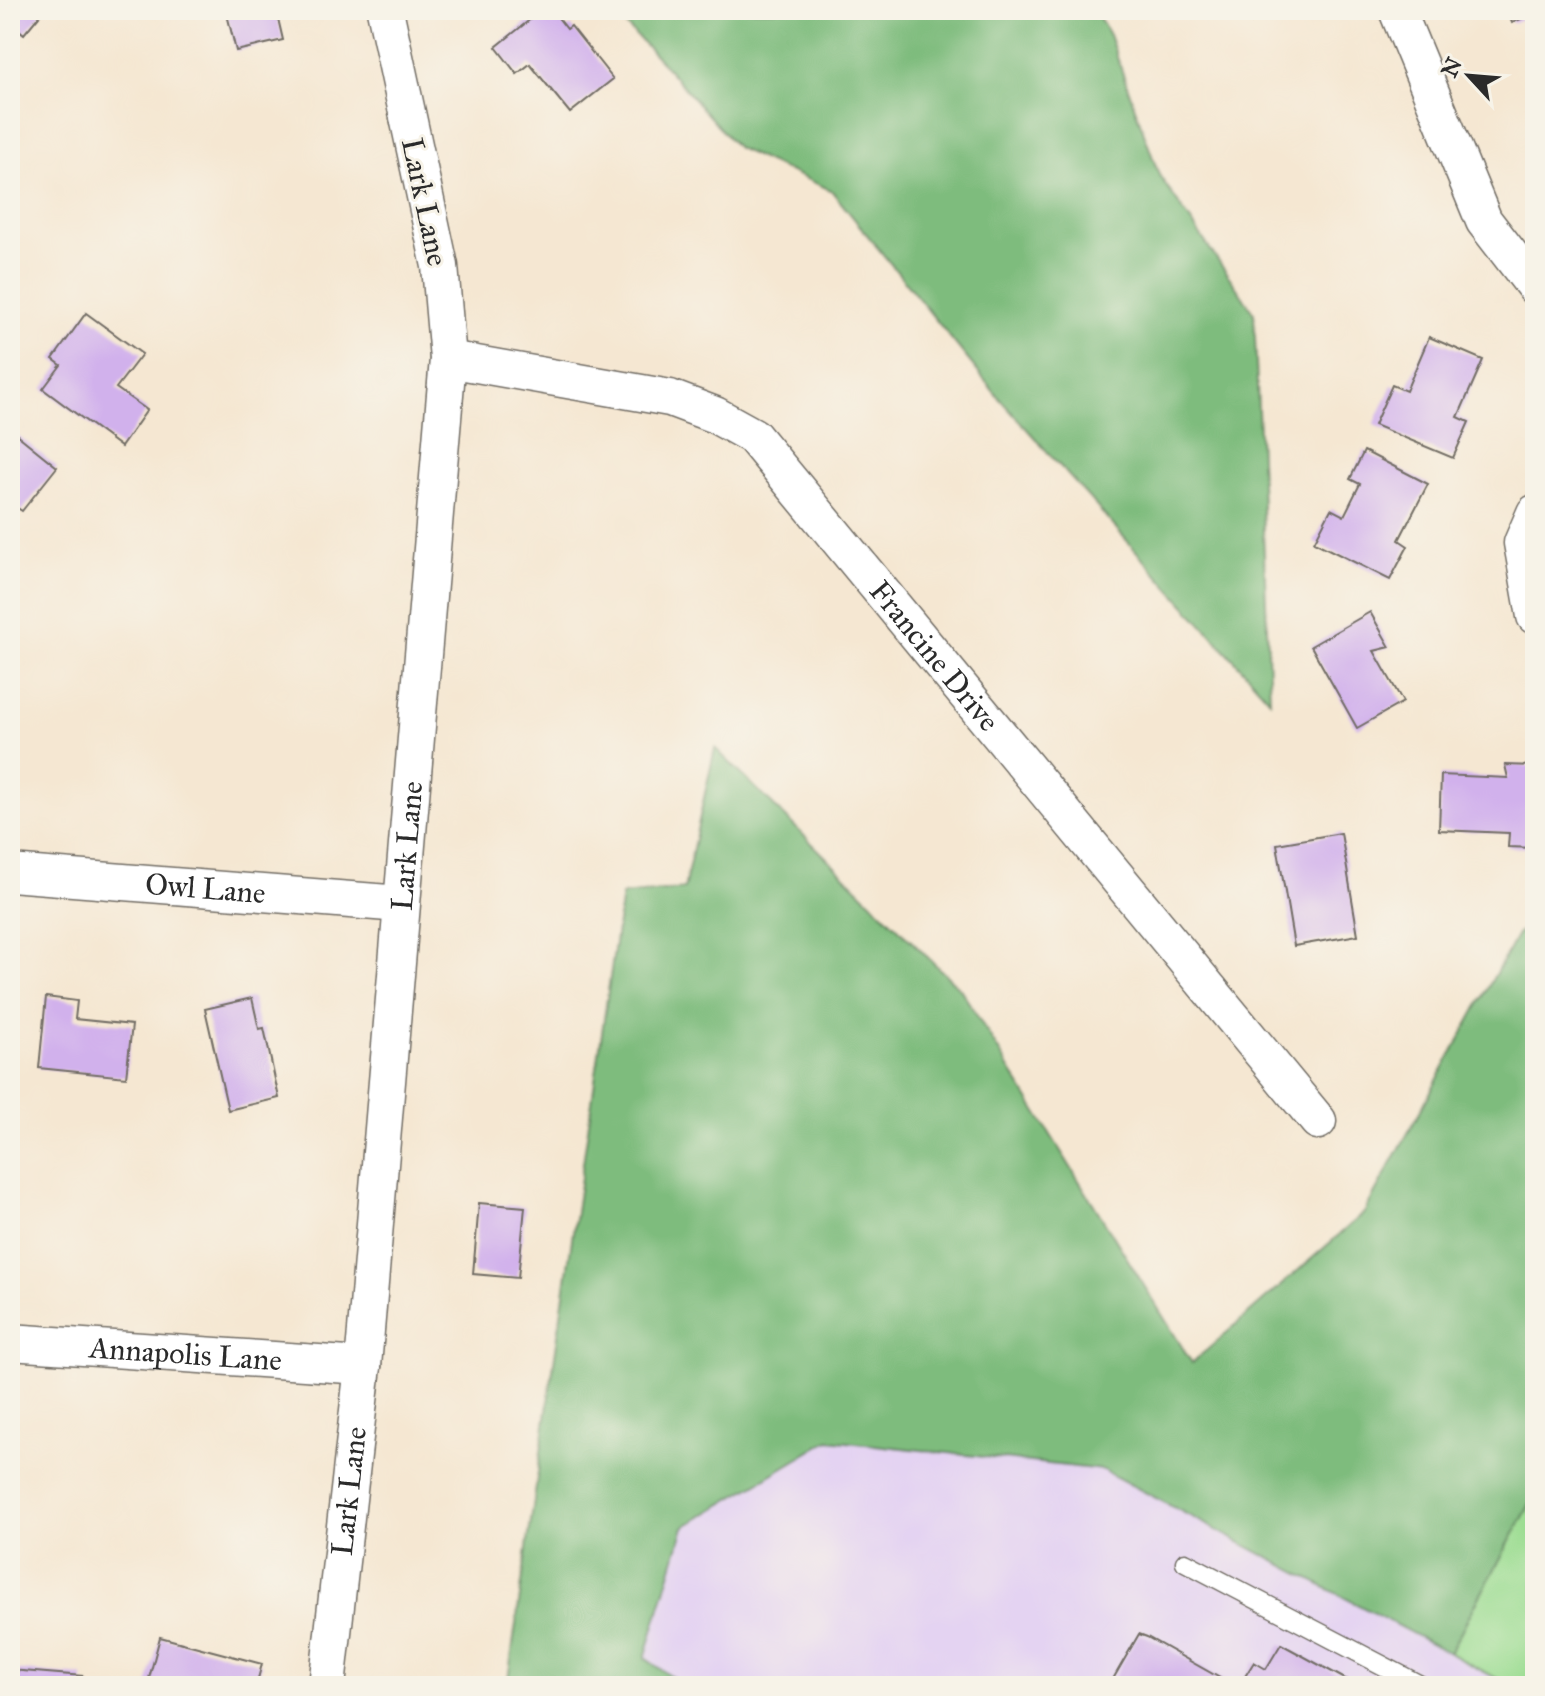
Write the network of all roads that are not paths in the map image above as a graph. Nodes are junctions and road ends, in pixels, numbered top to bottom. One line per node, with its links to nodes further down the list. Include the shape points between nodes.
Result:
1 (385, 10): 4 (street, Lark Lane, via 440,266)
2 (1397, 10): 3 (street, via 1484,221)
3 (1535, 287)
4 (448, 359): 8 (street, Lark Lane); 9 (street, Francine Drive, via 670,398 753,436)
5 (1535, 513): 6 (street, via 1522,543)
6 (1535, 616)
7 (10, 873): 8 (street, Owl Lane)
8 (401, 904): 11 (street, Lark Lane)
9 (1318, 1121)
10 (10, 1342): 11 (street, Annapolis Lane)
11 (363, 1366): 13 (street, Lark Lane)
12 (1185, 1562): 14 (lane)
13 (327, 1686)
14 (1422, 1686)

